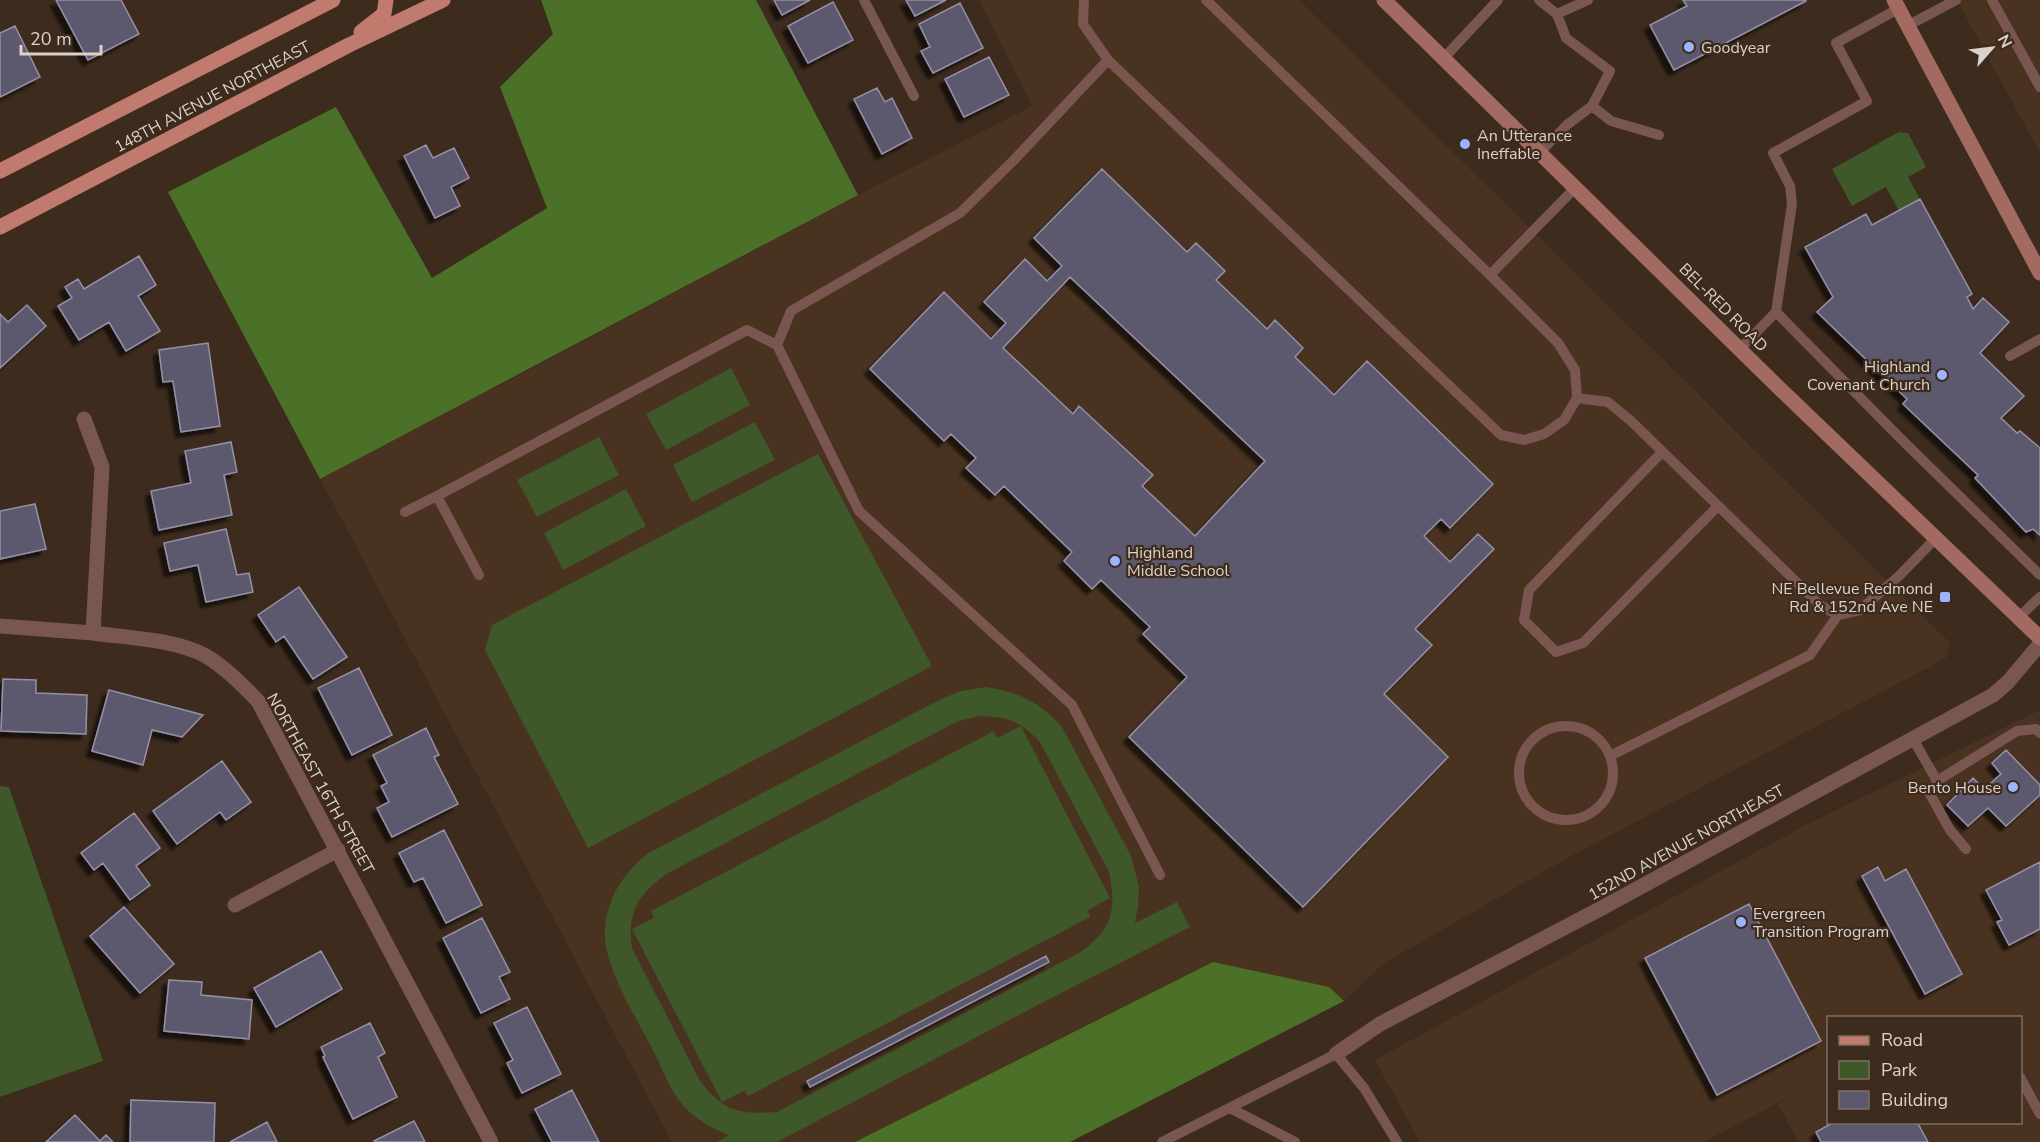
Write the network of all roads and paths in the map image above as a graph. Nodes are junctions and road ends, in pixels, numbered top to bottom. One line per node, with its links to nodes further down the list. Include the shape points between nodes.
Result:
1 (331, 0): 24 (main road, 148TH AVENUE NORTHEAST)
2 (386, 0): 18 (main road, via 384,14 374,23)
3 (443, 0): 18 (main road, 148TH AVENUE NORTHEAST)
4 (864, 0): 20 (lane)
5 (1084, 0): 17 (lane, via 1083,24)
6 (1206, 0): 28 (lane)
7 (1383, 0): 16 (main road, BEL-RED ROAD)
8 (1498, 0): 16 (lane)
9 (1539, 0): 14 (lane)
10 (1588, 0): 14 (lane)
11 (1956, 0): 15 (lane)
12 (1992, 0): 19 (lane)
13 (1896, 4): 15 (main road); 29 (lane, via 1836,43 1867,101 1773,153 1790,186 1792,204)
14 (1557, 14): 21 (lane, via 1566,38 1610,70)
15 (1907, 26): 27 (main road)
16 (1443, 59): 23 (main road, BEL-RED ROAD)
17 (1108, 60): 31 (lane, via 960,213 791,311); 34 (lane, via 1501,435 1524,440 1544,434 1564,420)
18 (311, 65): 26 (main road, 148TH AVENUE NORTHEAST)
19 (2040, 87)
20 (914, 96)
21 (1592, 106): 22 (lane, via 1611,121); 23 (lane)
22 (1659, 135)
23 (1539, 153): 25 (main road, BEL-RED ROAD)
24 (0, 171)
25 (1575, 188): 28 (lane); 32 (main road, BEL-RED ROAD)
26 (0, 227)
27 (2040, 273)
28 (1490, 275): 34 (lane, via 1558,344 1575,370)
29 (1776, 312): 32 (lane); 41 (lane)
30 (2040, 339): 33 (lane)
31 (777, 345): 37 (lane, via 747,330); 56 (lane, via 859,511 1072,705)
32 (1740, 349): 40 (main road, BEL-RED ROAD)
33 (2010, 357)
34 (1577, 398): 36 (lane, via 1608,402)
35 (84, 419): 47 (street, via 102,467)
36 (1662, 452): 38 (lane); 38 (lane, via 1529,590 1524,620 1556,652 1583,643)
37 (438, 496): 39 (lane); 42 (lane)
38 (1718, 506): 44 (lane, via 1821,606)
39 (405, 512)
40 (1936, 538): 44 (lane, via 1860,610); 45 (main road, BEL-RED ROAD)
41 (2040, 574)
42 (479, 575)
43 (2040, 597): 45 (lane)
44 (1838, 615): 52 (lane, via 1810,655)
45 (2018, 618): 48 (main road, BEL-RED ROAD)
46 (0, 626): 47 (street, NORTHEAST 16TH STREET)
47 (93, 633): 55 (street, NORTHEAST 16TH STREET, via 172,645 204,656 230,673 258,701)
48 (2040, 638)
49 (2040, 644): 51 (street, 152ND AVENUE NORTHEAST, via 1993,694)
50 (2040, 733): 53 (lane, via 2036,729 2016,731)
51 (1913, 739): 53 (lane); 58 (street, 152ND AVENUE NORTHEAST, via 1380,1024)
52 (1610, 756): 52 (lane, via 1590,732 1575,727 1552,728 1532,740 1523,752 1519,783 1525,797 1548,818 1579,819 1593,812 1611,787)
53 (1937, 781): 54 (lane, via 1930,794)
54 (1966, 849)
55 (338, 850): 57 (street); 63 (street, NORTHEAST 16TH STREET)
56 (1160, 874)
57 (234, 905)
58 (1336, 1054): 60 (lane); 66 (lane, via 1364,1088)
59 (2022, 1081): 61 (lane)
60 (1230, 1108): 62 (lane); 65 (lane)
61 (2040, 1114)
62 (1178, 1138): 64 (lane)
63 (491, 1142)
64 (1162, 1142)
65 (1295, 1142)
66 (1397, 1142)

